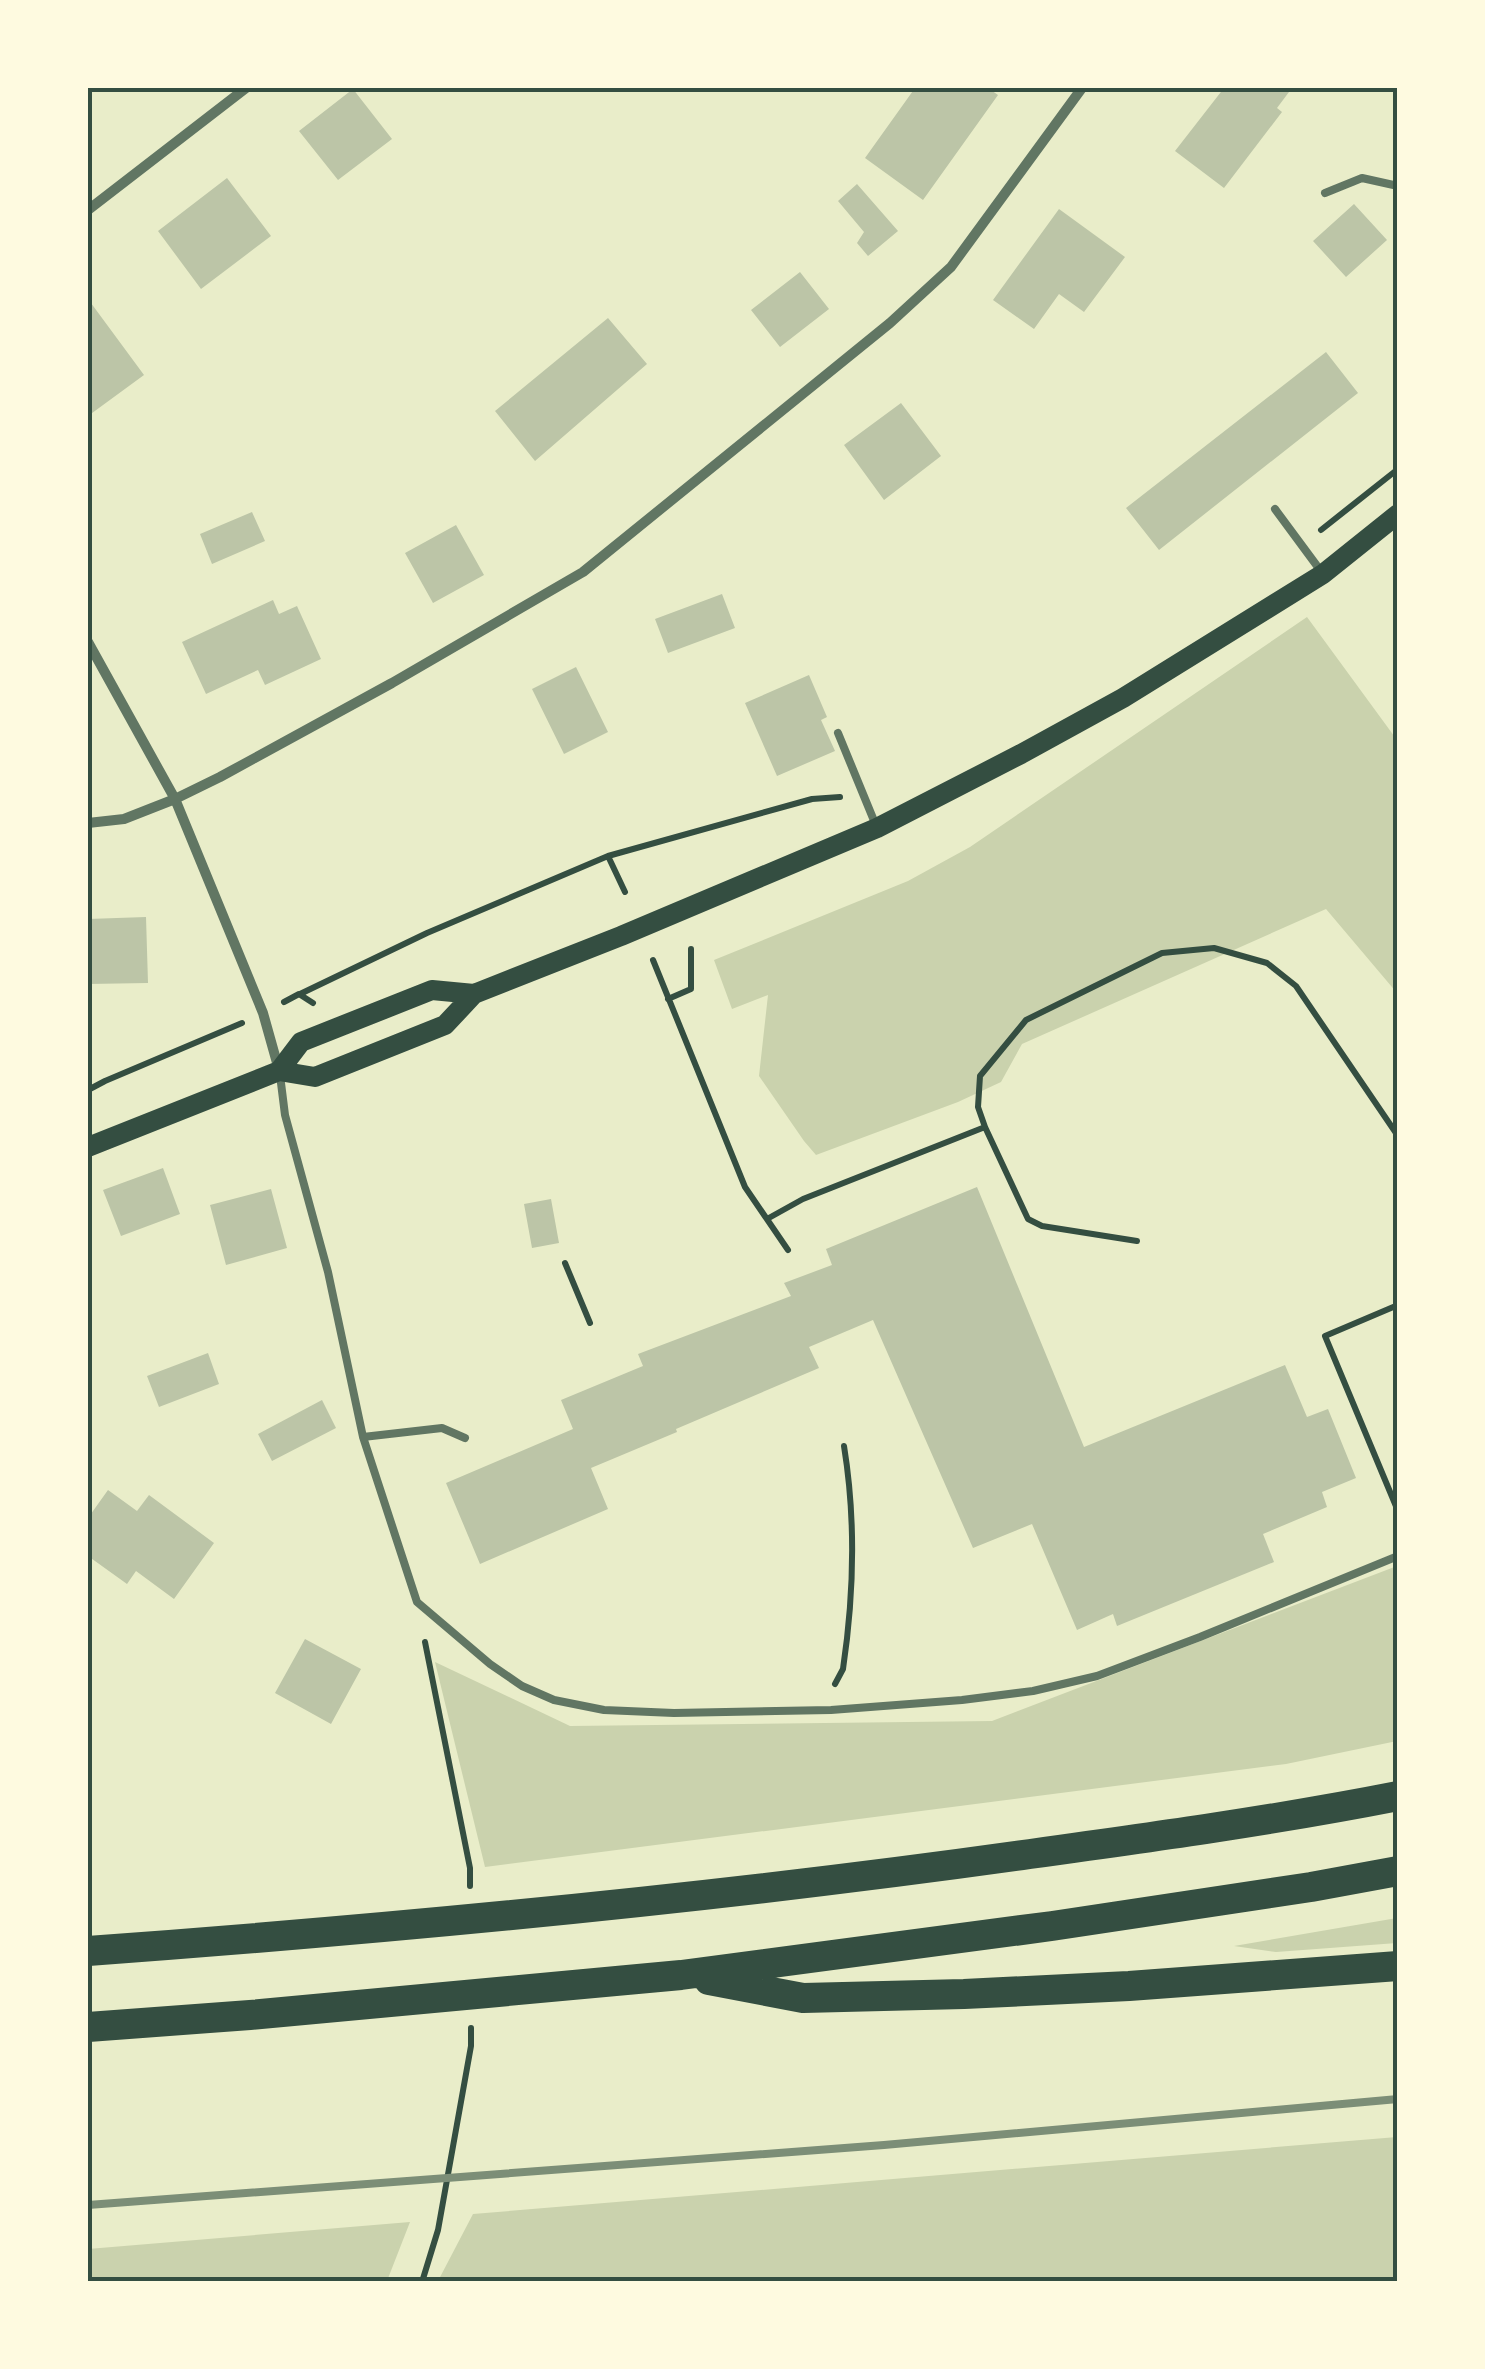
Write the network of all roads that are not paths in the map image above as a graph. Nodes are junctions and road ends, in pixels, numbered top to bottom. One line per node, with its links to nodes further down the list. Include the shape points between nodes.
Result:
1 (246, 88): 5 (street)
2 (1082, 88): 11 (street, via 951,267 583,572)
3 (1398, 186): 4 (lane, via 1362,178)
4 (1325, 193)
5 (88, 210)
6 (1274, 509): 8 (lane)
7 (1398, 514): 8 (main road)
8 (1323, 574): 13 (main road, via 1123,698)
9 (88, 642): 11 (street)
10 (838, 733): 13 (lane)
11 (176, 799): 12 (street, via 124,819); 15 (street, via 263,1013)
12 (88, 823)
13 (877, 828): 14 (main road)
14 (474, 994): 15 (main road, via 446,1025 315,1077); 15 (main road, via 432,990 362,1017 301,1042)
15 (279, 1071): 16 (main road); 17 (lane)
16 (88, 1147)
17 (363, 1437): 18 (lane, via 442,1428); 19 (lane, via 417,1602 522,1686 604,1710 831,1710 1033,1690 1097,1676)
18 (465, 1438)
19 (1398, 1556)
20 (1398, 1796): 22 (highway, via 856,1879)
21 (1398, 1871): 24 (highway)
22 (88, 1952)
23 (1398, 1966): 24 (highway, via 1129,1986 802,1998)
24 (681, 1975): 25 (highway)
25 (88, 2027)

